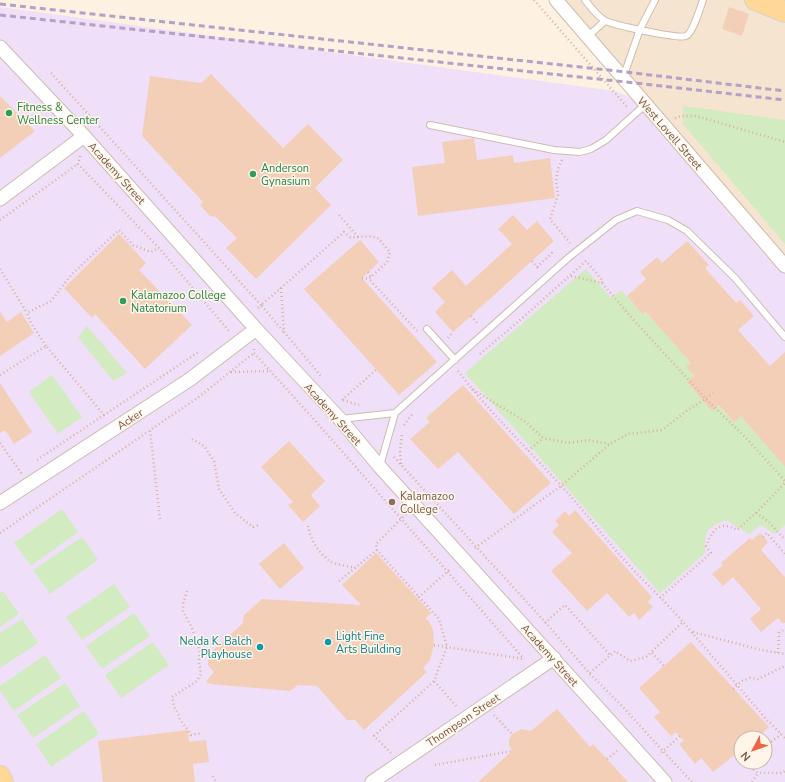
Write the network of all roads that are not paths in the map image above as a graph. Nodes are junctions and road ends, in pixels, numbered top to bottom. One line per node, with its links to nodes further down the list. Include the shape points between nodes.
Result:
1 (556, 0): 9 (street, West Lovell Street)
2 (585, 0): 7 (lane)
3 (655, 0): 8 (lane)
4 (703, 0): 8 (lane, via 686,36 672,37)
5 (755, 0): 6 (main road)
6 (785, 12)
7 (605, 21): 8 (lane); 9 (lane)
8 (640, 29): 11 (lane)
9 (587, 37): 11 (street, West Lovell Street)
10 (0, 47): 14 (street, Academy Street)
11 (623, 78): 12 (street, West Lovell Street)
12 (646, 104): 13 (lane, via 606,140 580,152 554,150); 16 (street, West Lovell Street)
13 (430, 125)
14 (84, 136): 15 (street); 18 (street, Academy Street)
15 (0, 199)
16 (785, 266)
17 (427, 328): 20 (lane)
18 (256, 329): 22 (street, Academy Street); 24 (street, Acker, via 189,380)
19 (785, 337): 20 (lane, via 734,278 687,231 668,220 638,211 616,220 568,258)
20 (453, 361): 21 (lane)
21 (395, 414): 22 (lane); 23 (lane)
22 (340, 419): 23 (street, Academy Street)
23 (380, 467): 25 (street, Academy Street)
24 (0, 503)
25 (554, 658): 28 (street, Thompson Street); 29 (street, Academy Street)
26 (0, 776): 27 (main road)
27 (3, 782)
28 (372, 782)
29 (665, 782)

